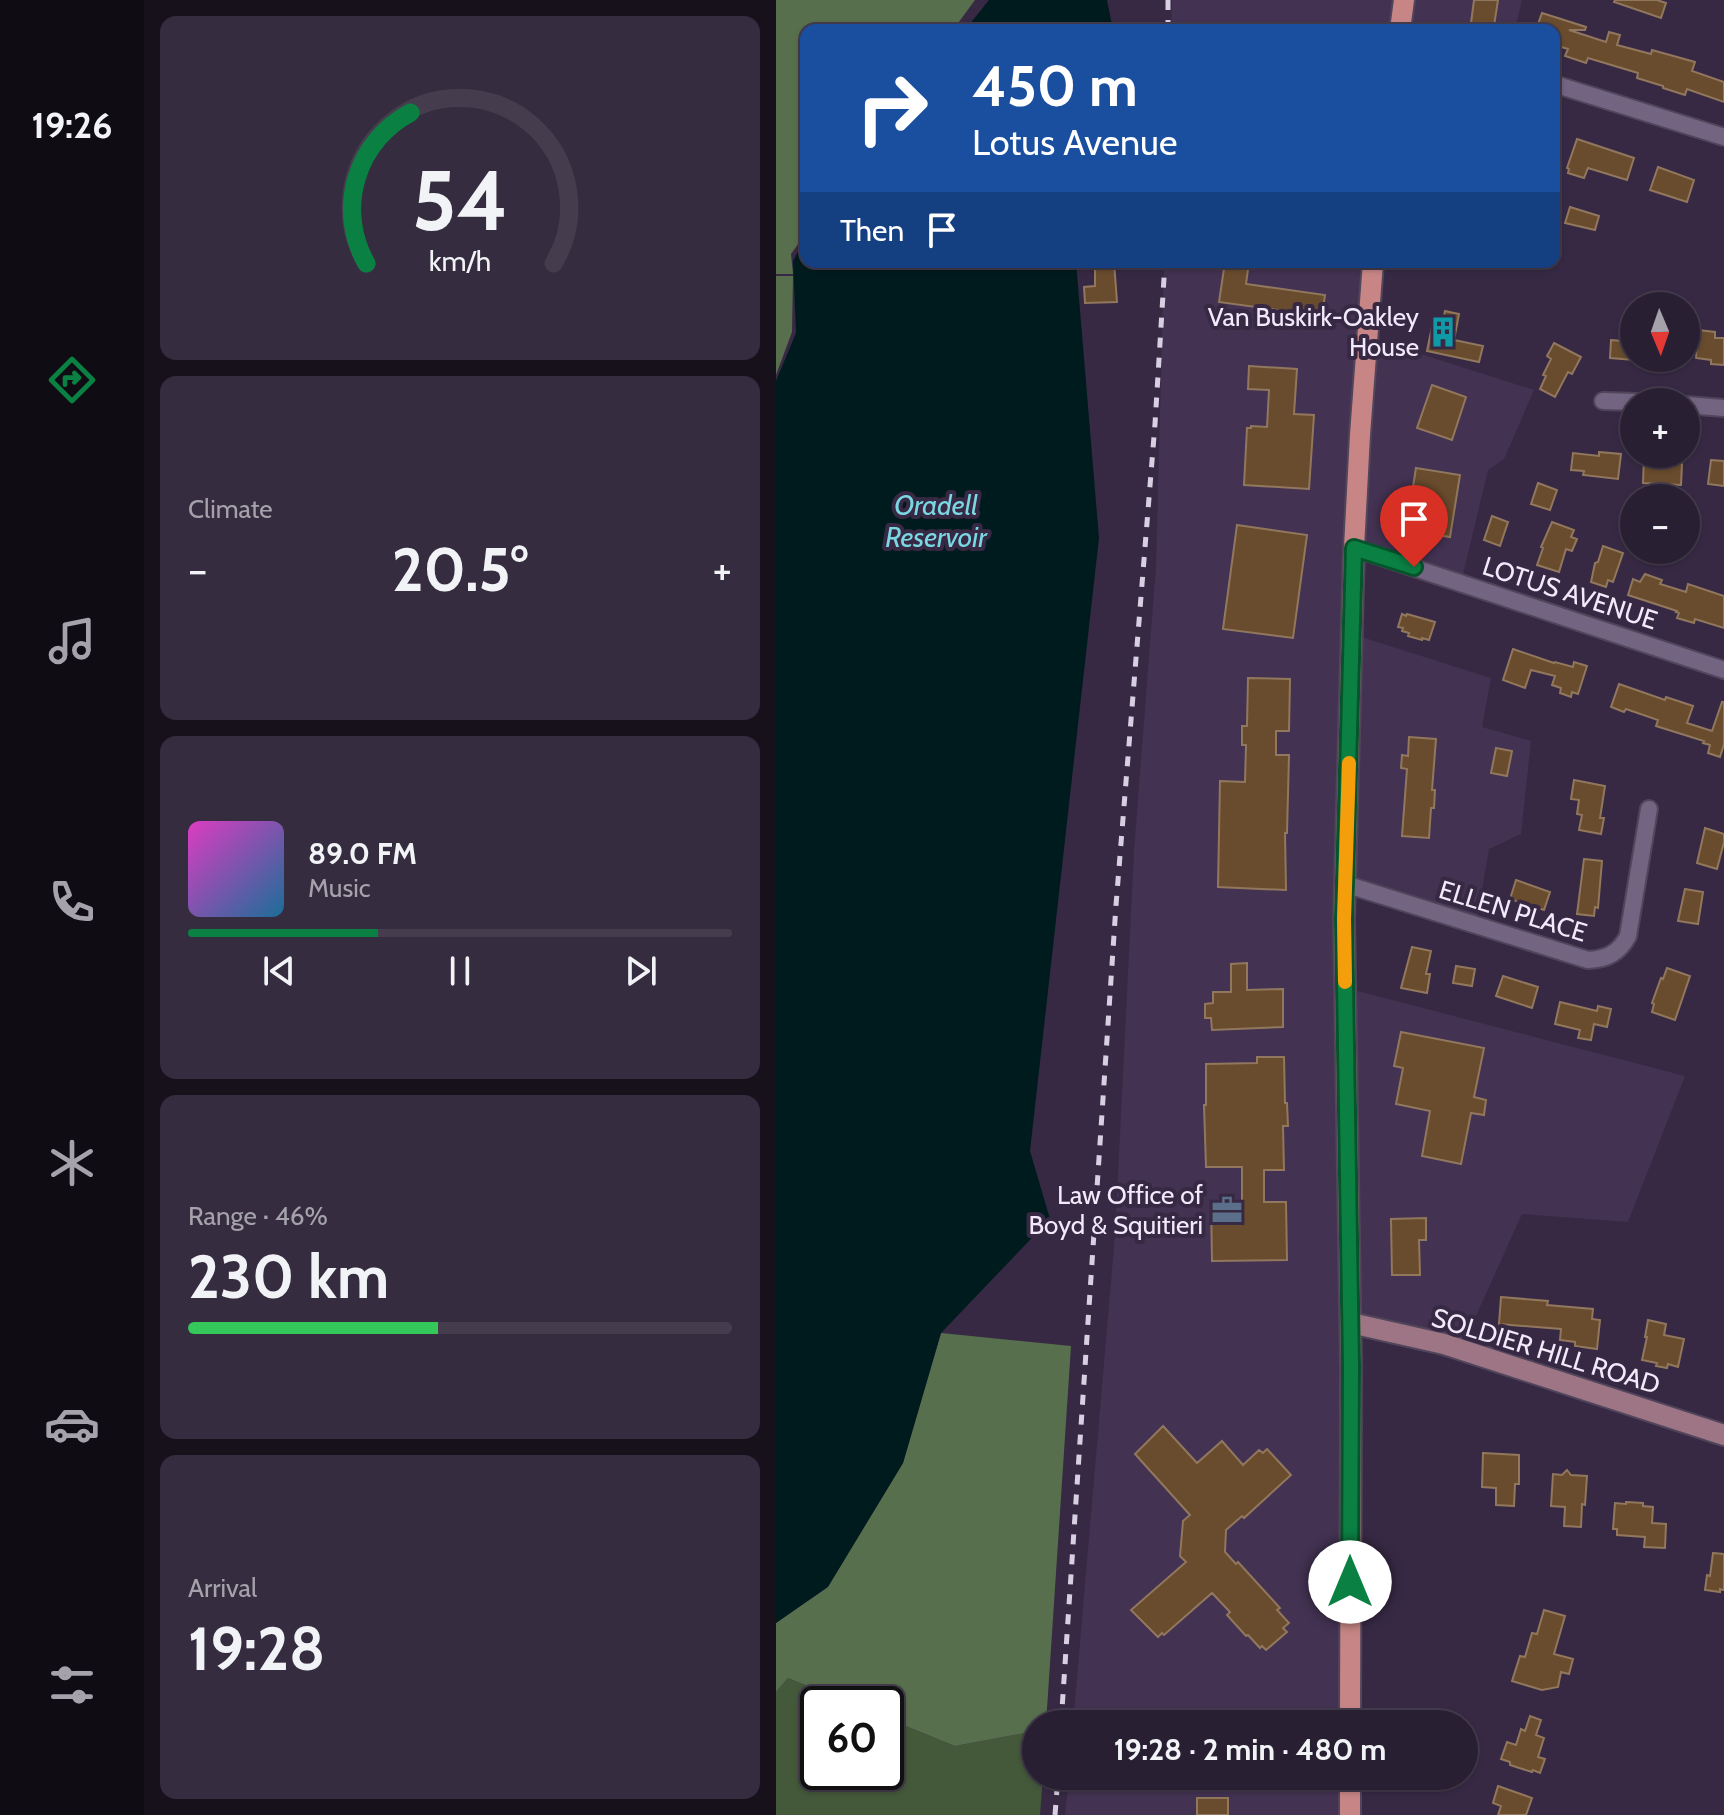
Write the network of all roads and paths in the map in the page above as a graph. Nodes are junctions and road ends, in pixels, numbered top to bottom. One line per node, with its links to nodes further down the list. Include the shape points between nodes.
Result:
1 (1404, 0): 2 (main road)
2 (1401, 24)
3 (1560, 86): 4 (street)
4 (1724, 137)
5 (1373, 268): 10 (main road)
6 (1603, 401): 7 (street)
7 (1620, 401)
8 (1700, 406): 9 (street)
9 (1724, 408)
10 (1354, 548): 11 (street, LOTUS AVENUE); 13 (main road)
11 (1724, 670)
12 (1649, 809): 13 (street, ELLEN PLACE, via 1628,936 1602,960)
13 (1345, 884): 14 (main road)
14 (1351, 1323): 15 (street, SOLDIER HILL ROAD, via 1444,1344); 16 (main road)
15 (1724, 1435)
16 (1350, 1710)
17 (1350, 1790): 18 (main road)
18 (1350, 1815)

